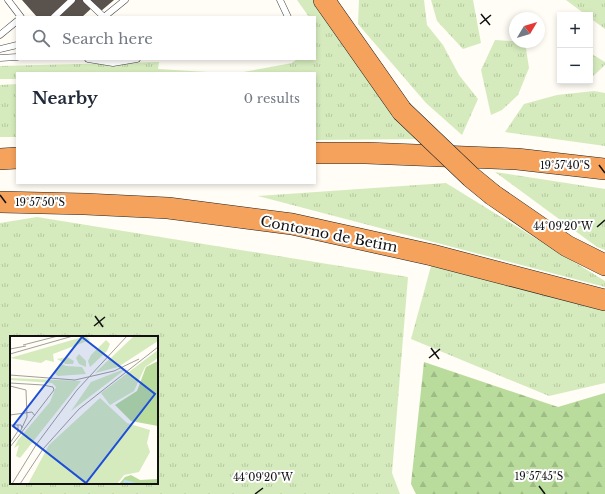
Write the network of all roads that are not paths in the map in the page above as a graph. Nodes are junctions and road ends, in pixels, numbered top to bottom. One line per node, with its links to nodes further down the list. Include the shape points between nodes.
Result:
1 (8, 0): 7 (lane)
2 (72, 0): 8 (lane)
3 (86, 0): 9 (lane)
4 (125, 0): 10 (lane)
5 (280, 0): 11 (lane)
6 (324, 0): 26 (highway, bridge, via 402,111 471,177 566,246)
7 (20, 16)
8 (55, 16)
9 (103, 16)
10 (105, 16)
11 (288, 16)
12 (16, 22): 13 (lane)
13 (0, 35)
14 (16, 45): 15 (lane)
15 (0, 49)
16 (16, 57): 17 (lane)
17 (0, 58)
18 (102, 60): 20 (lane)
19 (126, 60): 20 (lane)
20 (115, 61)
21 (316, 153): 24 (highway, via 517,160)
22 (16, 158): 23 (highway)
23 (0, 159)
24 (605, 169)
25 (0, 202): 27 (highway, Contorno de Betim, via 168,208 292,224)
26 (605, 265)
27 (605, 300)

